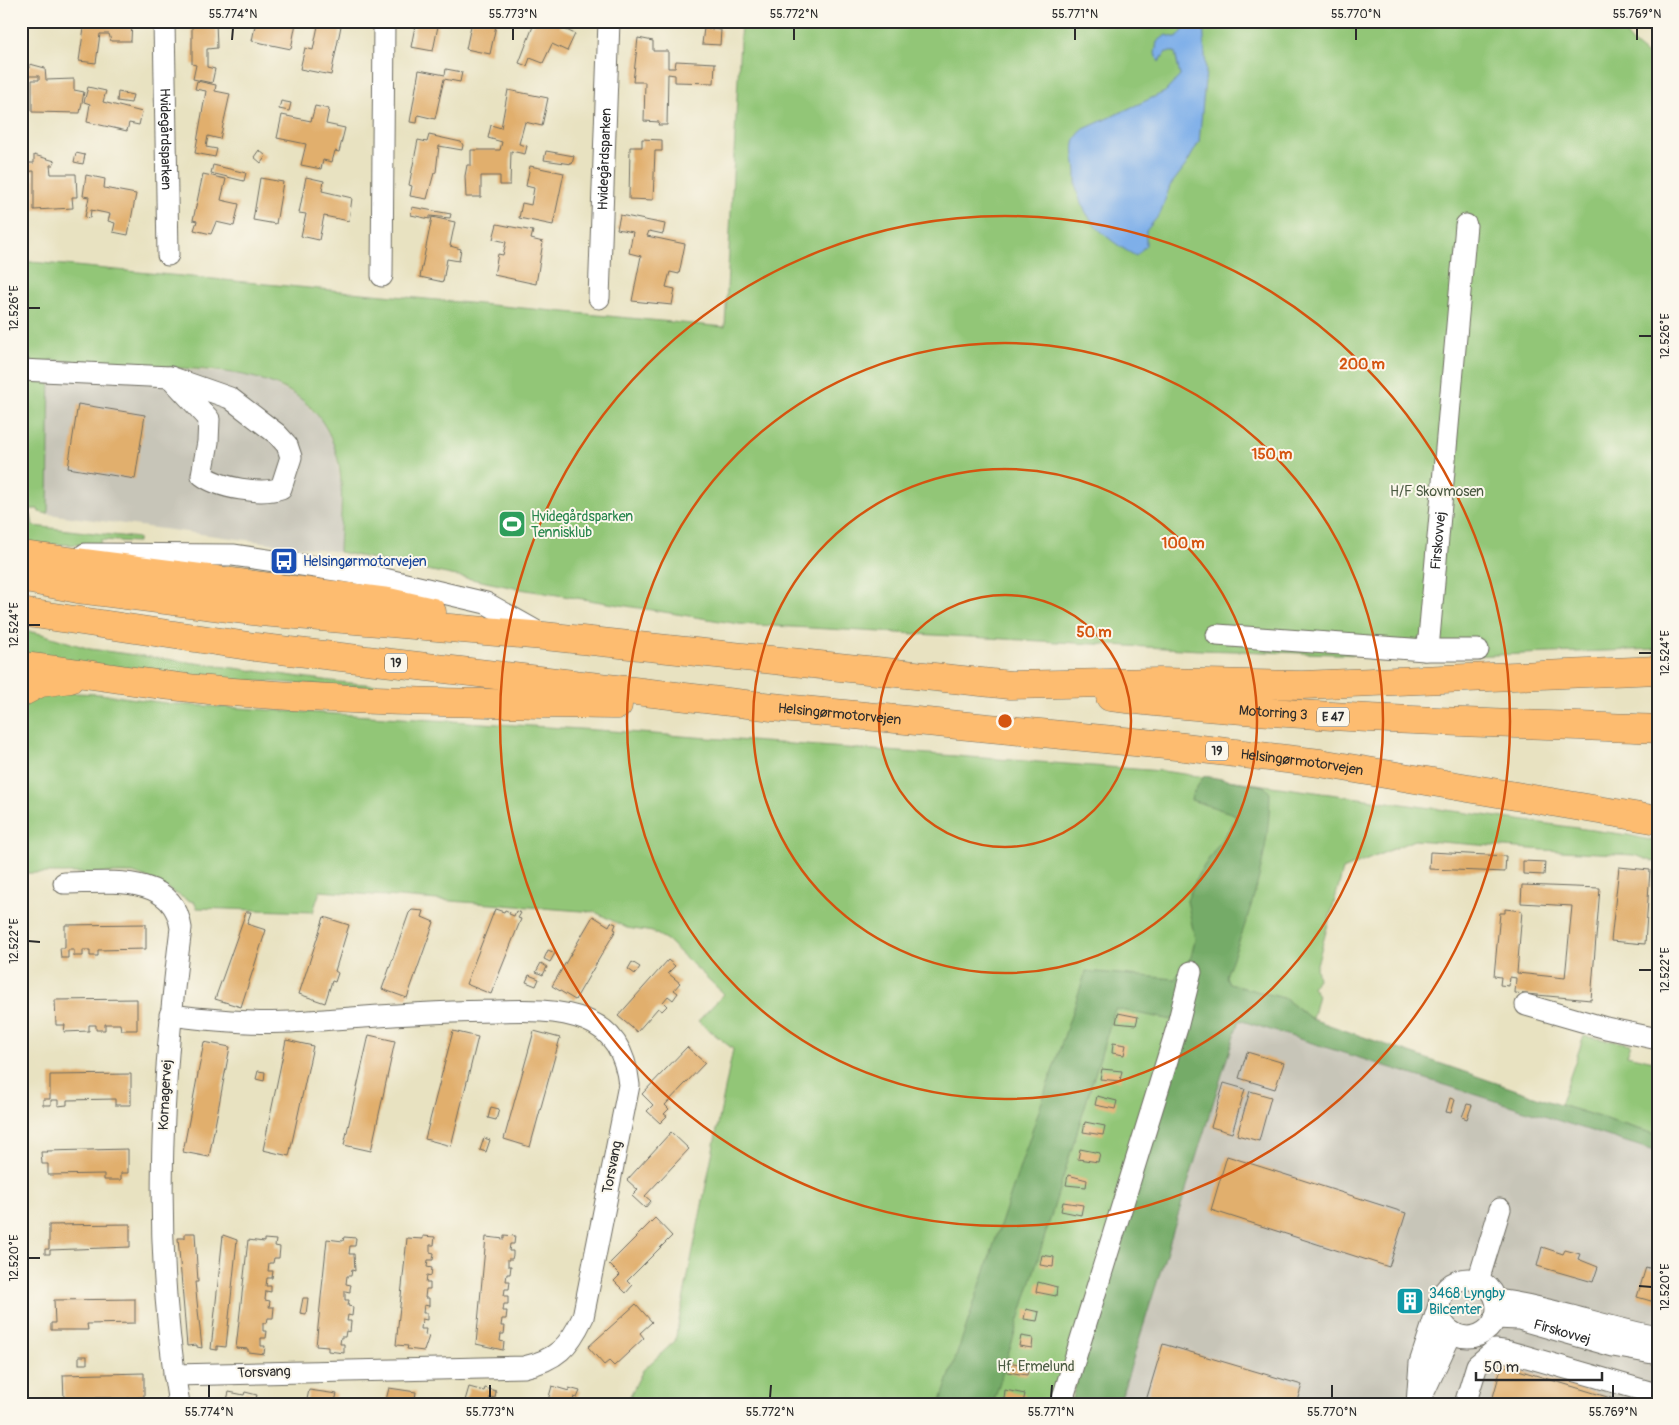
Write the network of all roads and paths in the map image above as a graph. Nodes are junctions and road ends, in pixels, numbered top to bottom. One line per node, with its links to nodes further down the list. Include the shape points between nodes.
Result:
1 (164, 21): 5 (street, Hvidegårdsparken)
2 (384, 21): 6 (street)
3 (609, 21): 7 (street, Hvidegårdsparken)
4 (1466, 225): 14 (street, Firskovvej, via 1430,630)
5 (168, 255)
6 (382, 276)
7 (599, 298)
8 (21, 370): 9 (street)
9 (170, 377): 9 (street, via 209,419 202,475 212,482 268,493 281,488 291,457 287,445 230,398)
10 (24, 563): 13 (highway, via 78,589 261,612); 13 (street, via 107,553 233,555 284,561 363,574 486,603)
11 (21, 612): 21 (highway, Helsingørmotorvejen / 19, via 255,647)
12 (1217, 635): 14 (street)
13 (544, 636): 19 (highway)
14 (1425, 650): 15 (street)
15 (1478, 650)
16 (21, 666): 18 (highway)
17 (1658, 670): 19 (highway, via 1302,685 1159,682)
18 (99, 677): 20 (highway, via 49,681); 21 (highway, via 252,694 466,702)
19 (1010, 685): 22 (highway, Motorring 3 / E 47, via 1216,709)
20 (21, 692)
21 (772, 707): 23 (highway, Helsingørmotorvejen / 19, via 1320,763)
22 (1658, 729)
23 (1658, 820)
24 (64, 883): 27 (street, Kornagervej, via 136,884 171,900 179,914 181,928)
25 (1191, 972): 38 (street, via 1177,1028)
26 (1526, 1005): 28 (street)
27 (170, 1015): 36 (street, Kornagervej, via 164,1089 161,1212); 36 (street, Torsvang, via 247,1023 456,1011 536,1010 585,1020 603,1029 618,1046 627,1065 629,1085 583,1317 574,1336 546,1362 524,1367)
28 (1658, 1039)
29 (1500, 1209): 30 (street)
30 (1478, 1281): 31 (street, via 1457,1281 1446,1290); 32 (street, via 1492,1292)
31 (1440, 1302): 33 (street, via 1442,1319); 39 (street, via 1420,1363)
32 (1496, 1309): 33 (street, via 1491,1326 1477,1335 1469,1337); 34 (street, Firskovvej, via 1546,1308 1617,1330); 35 (street, Firskovvej, via 1519,1319 1613,1346)
33 (1452, 1332): 39 (street)
34 (1658, 1337)
35 (1658, 1354)
36 (174, 1375): 37 (street, Kornagervej)
37 (179, 1404)
38 (1061, 1404)
39 (1418, 1404)
40 (1466, 1404): 41 (street, via 1477,1365 1494,1350 1653,1393)
41 (1650, 1404)

